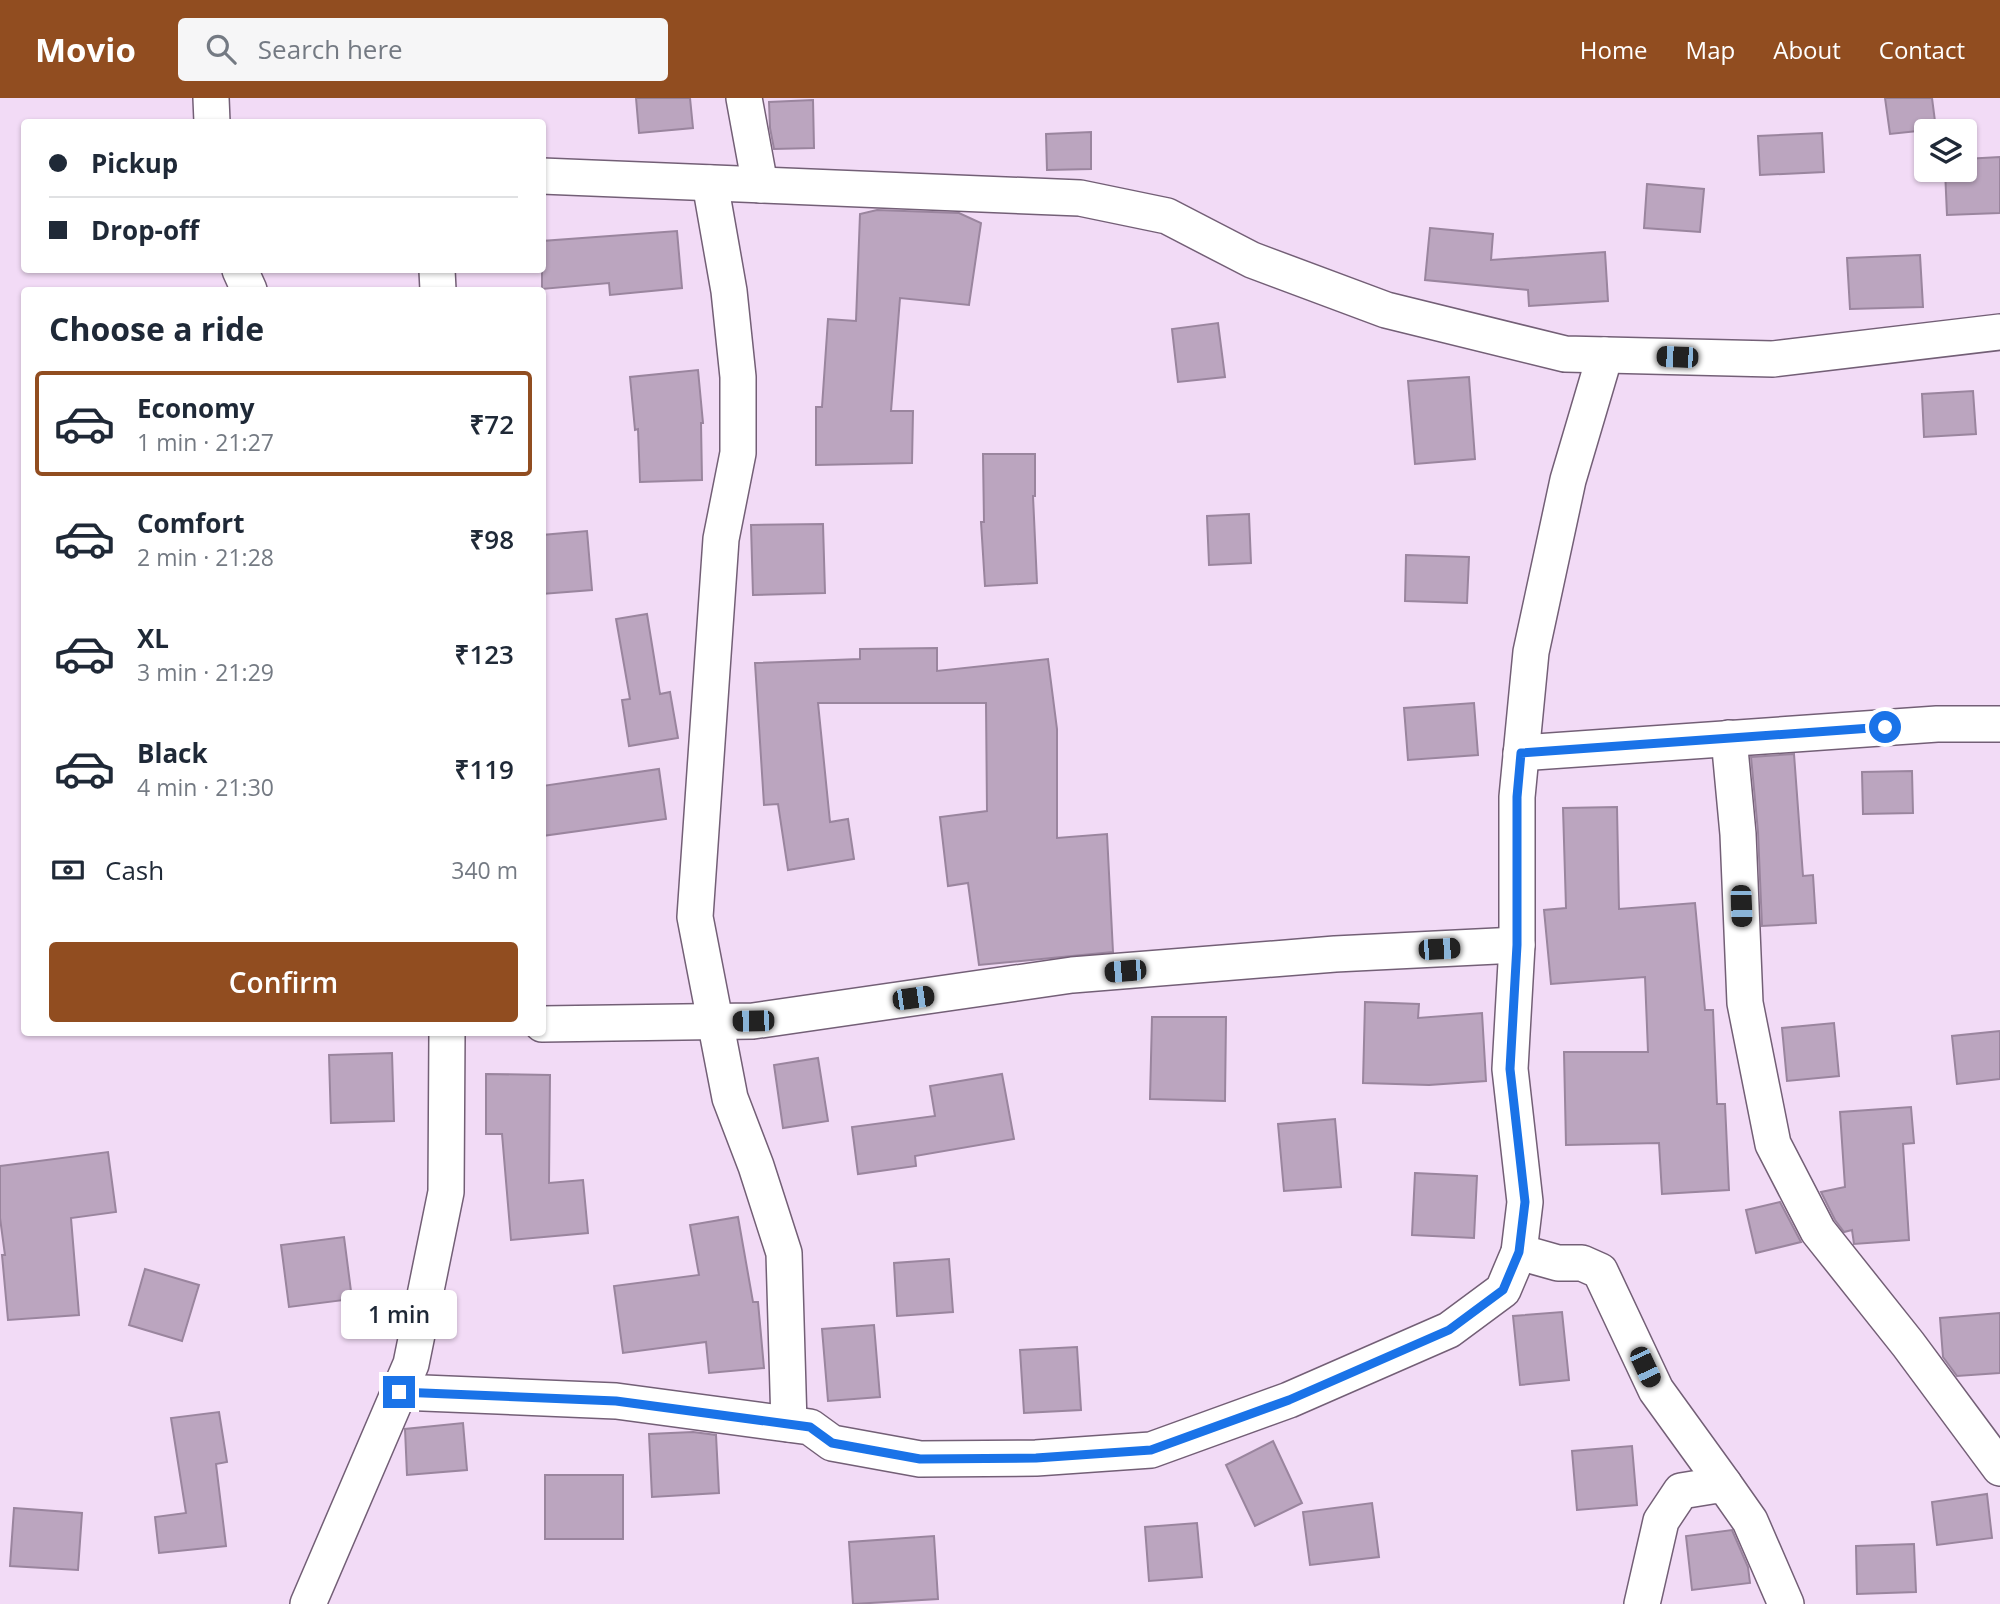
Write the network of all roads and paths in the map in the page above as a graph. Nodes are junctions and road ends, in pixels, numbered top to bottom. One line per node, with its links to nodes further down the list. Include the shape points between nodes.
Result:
1 (211, 98): 3 (street)
2 (744, 98): 6 (street)
3 (212, 119)
4 (546, 176): 5 (street)
5 (710, 183): 6 (street); 13 (street, via 738,377 738,453 721,539 695,916)
6 (760, 186): 8 (street, via 1080,198 1167,216 1252,260 1386,310 1565,354)
7 (2000, 332): 8 (street, via 1773,359)
8 (1605, 355): 11 (street, via 1568,480 1531,652)
9 (2000, 724): 10 (street)
10 (1729, 738): 11 (street); 19 (street, via 1745,1003 1773,1144 1818,1231)
11 (1521, 753): 12 (street)
12 (1517, 945): 13 (street, via 1072,975 753,1021); 16 (street, via 1510,1069 1525,1202)
13 (716, 1022): 14 (street); 18 (street, via 730,1098 784,1254)
14 (546, 1024)
15 (447, 1036): 17 (street, via 446,1192 411,1364)
16 (1519, 1252): 18 (street, via 1503,1290 1449,1330 1289,1400 1151,1450 1036,1458 920,1459 832,1443 810,1427); 20 (street, via 1558,1263 1582,1263 1600,1271 1656,1391)
17 (399, 1392): 18 (street, via 616,1401); 21 (street)
18 (789, 1424)
19 (2000, 1468)
20 (1724, 1484): 22 (street, via 1681,1491 1661,1521); 23 (street, via 1750,1521)
21 (309, 1604)
22 (1642, 1604)
23 (1786, 1604)

